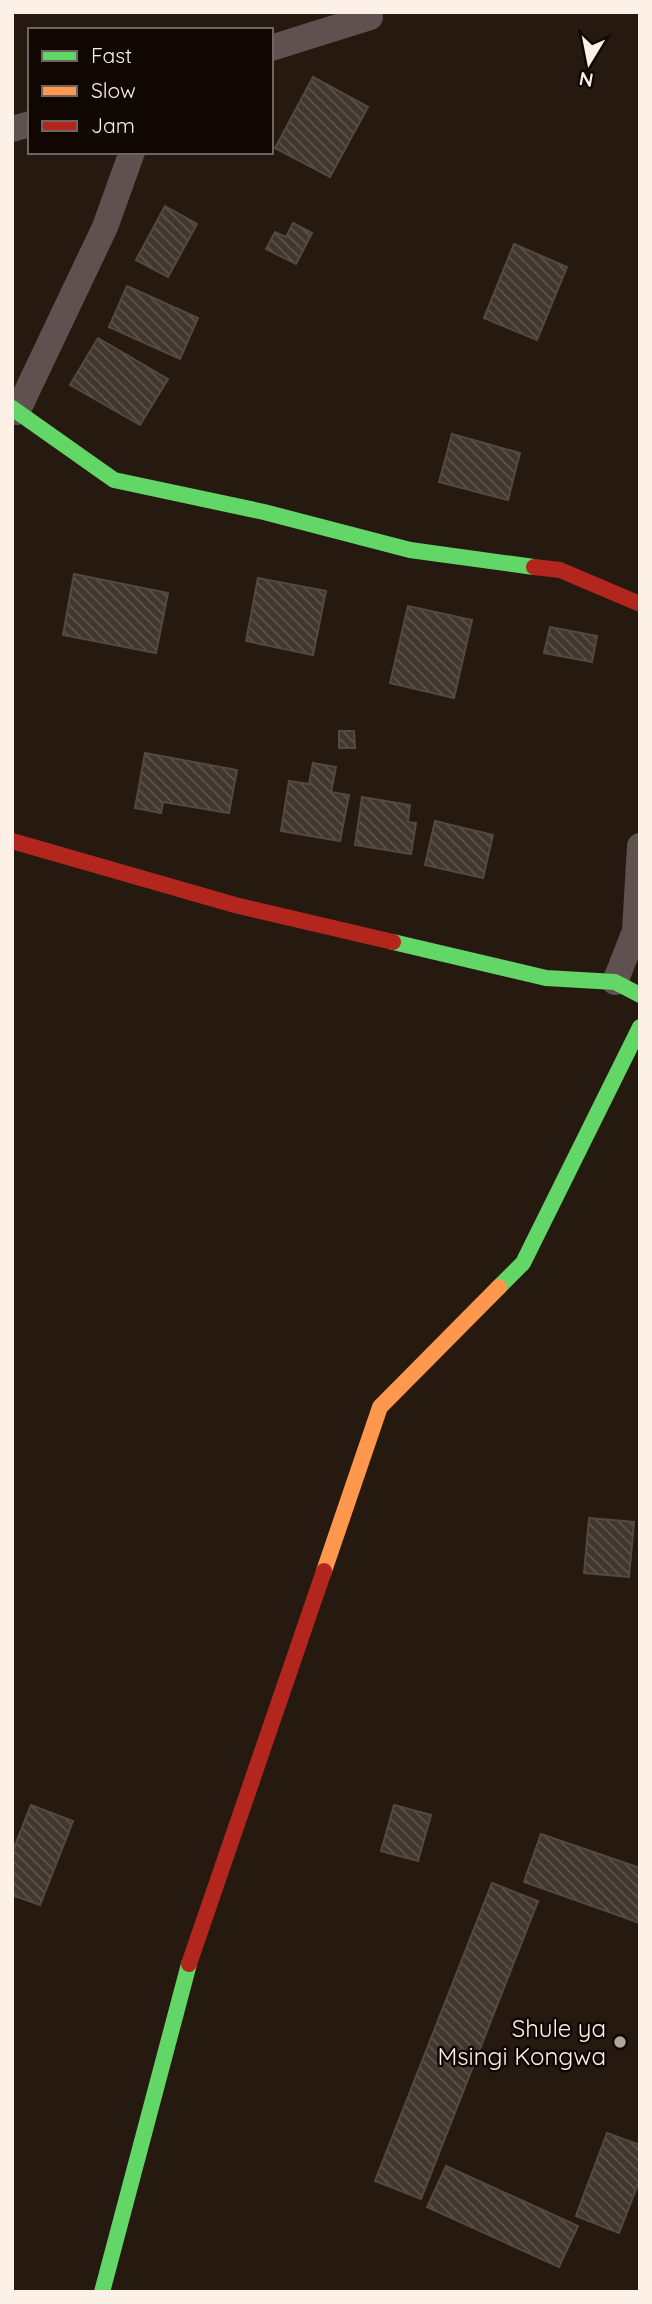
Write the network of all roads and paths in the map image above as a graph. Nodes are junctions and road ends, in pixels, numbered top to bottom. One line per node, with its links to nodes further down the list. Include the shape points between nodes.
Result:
1 (370, 17): 2 (street)
2 (273, 47)
3 (131, 154): 4 (street, via 105,227)
4 (15, 410): 5 (street, via 114,480 410,550 560,570)
5 (640, 604)
6 (12, 841): 8 (street, via 235,905 546,978)
7 (640, 846): 8 (street, via 635,932)
8 (615, 982): 9 (street)
9 (640, 995)
10 (640, 1027): 11 (street, via 523,1263 380,1407 192,1950)
11 (102, 2292)

